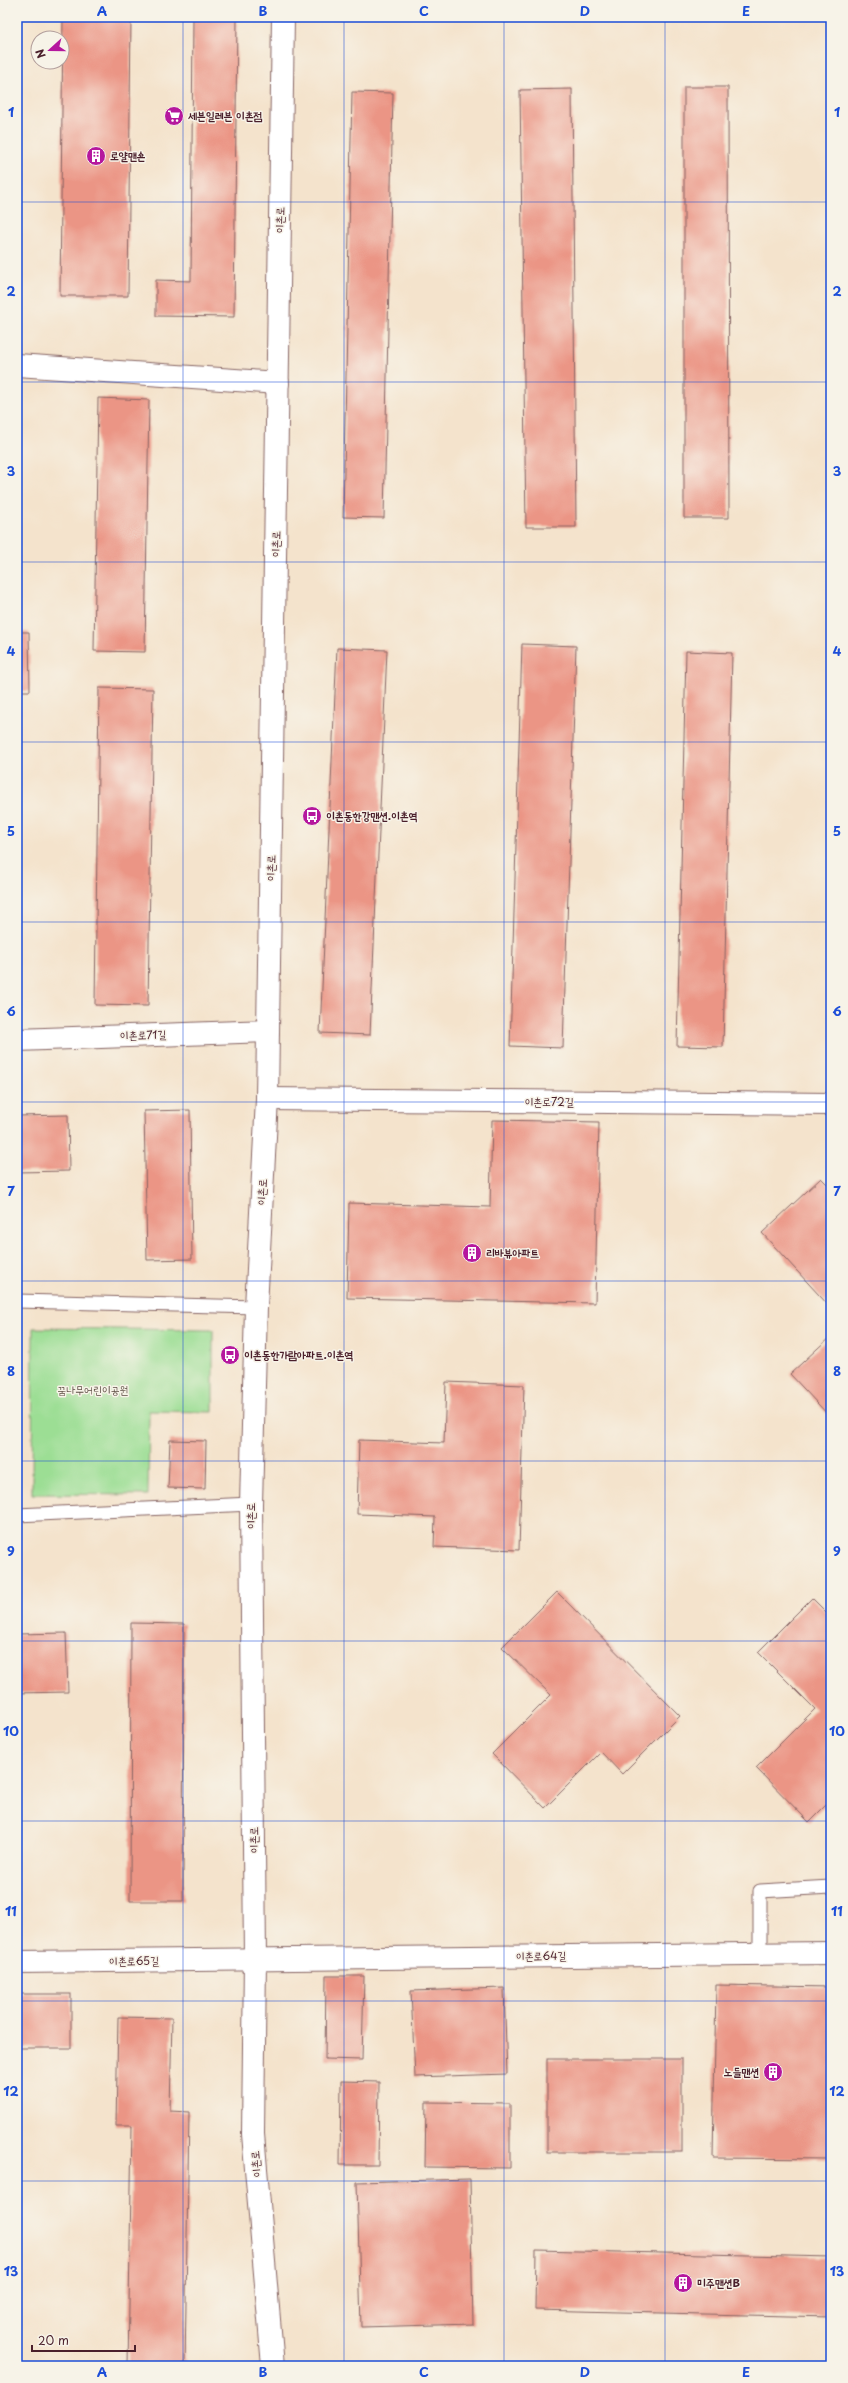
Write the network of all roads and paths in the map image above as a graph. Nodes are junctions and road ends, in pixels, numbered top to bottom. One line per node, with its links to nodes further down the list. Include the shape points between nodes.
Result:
1 (283, 17): 3 (street, 이촌로)
2 (17, 365): 3 (street)
3 (278, 383): 4 (street, 이촌로)
4 (268, 1031): 5 (street, 이촌로71길); 6 (street, 이촌로)
5 (17, 1040)
6 (267, 1099): 7 (street, 이촌로72길); 9 (street, 이촌로)
7 (831, 1104)
8 (17, 1301): 9 (lane)
9 (256, 1308): 10 (street, 이촌로)
10 (251, 1504): 11 (lane); 15 (street, 이촌로)
11 (17, 1515)
12 (831, 1887): 14 (lane, via 760,1891)
13 (831, 1953): 14 (street, 이촌로64길)
14 (760, 1954): 15 (street, 이촌로64길)
15 (253, 1959): 16 (street, 이촌로65길); 17 (street, 이촌로, via 253,2134)
16 (17, 1962)
17 (273, 2366)

